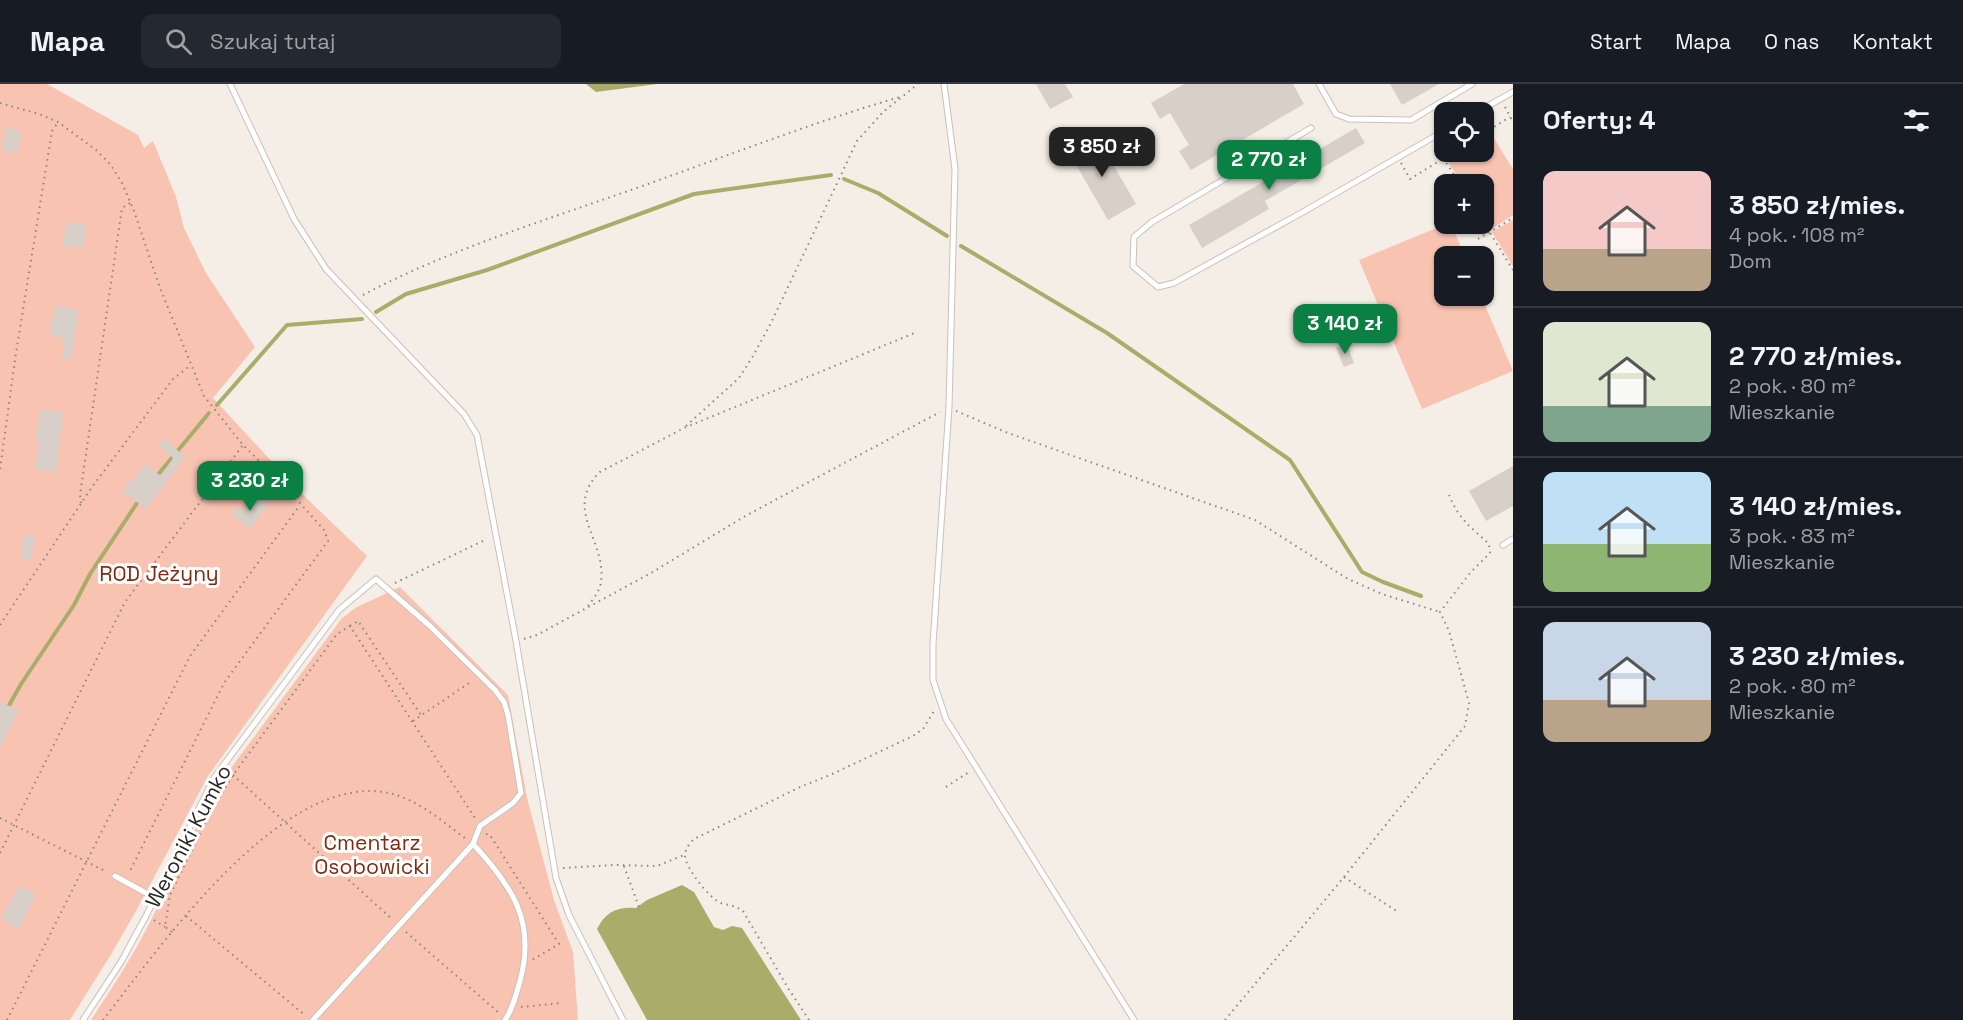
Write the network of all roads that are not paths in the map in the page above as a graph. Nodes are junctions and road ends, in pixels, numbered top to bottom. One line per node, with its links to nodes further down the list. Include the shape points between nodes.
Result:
1 (230, 84): 17 (lane, via 294,219 326,269 464,414 477,435 555,868 568,915)
2 (944, 84): 18 (lane, via 955,169 949,407 933,680 946,719)
3 (1319, 84): 4 (lane, via 1336,114 1349,119 1411,120)
4 (1472, 84)
5 (1513, 92): 6 (lane)
6 (1494, 103)
7 (1311, 128): 8 (lane, via 1152,222 1134,237 1133,266 1158,287 1174,283)
8 (1434, 137)
9 (1513, 539): 10 (lane)
10 (1503, 545)
11 (473, 844): 13 (lane, Weroniki Kumko, via 480,826 521,793 504,702 430,626 376,579 339,610 214,778); 15 (lane); 16 (lane, via 489,861 520,909 525,928 525,963 512,1011)
12 (115, 876): 13 (lane)
13 (155, 898): 14 (lane, Weroniki Kumko, via 121,962)
14 (83, 1020)
15 (312, 1020)
16 (505, 1020)
17 (623, 1020)
18 (1134, 1020)

